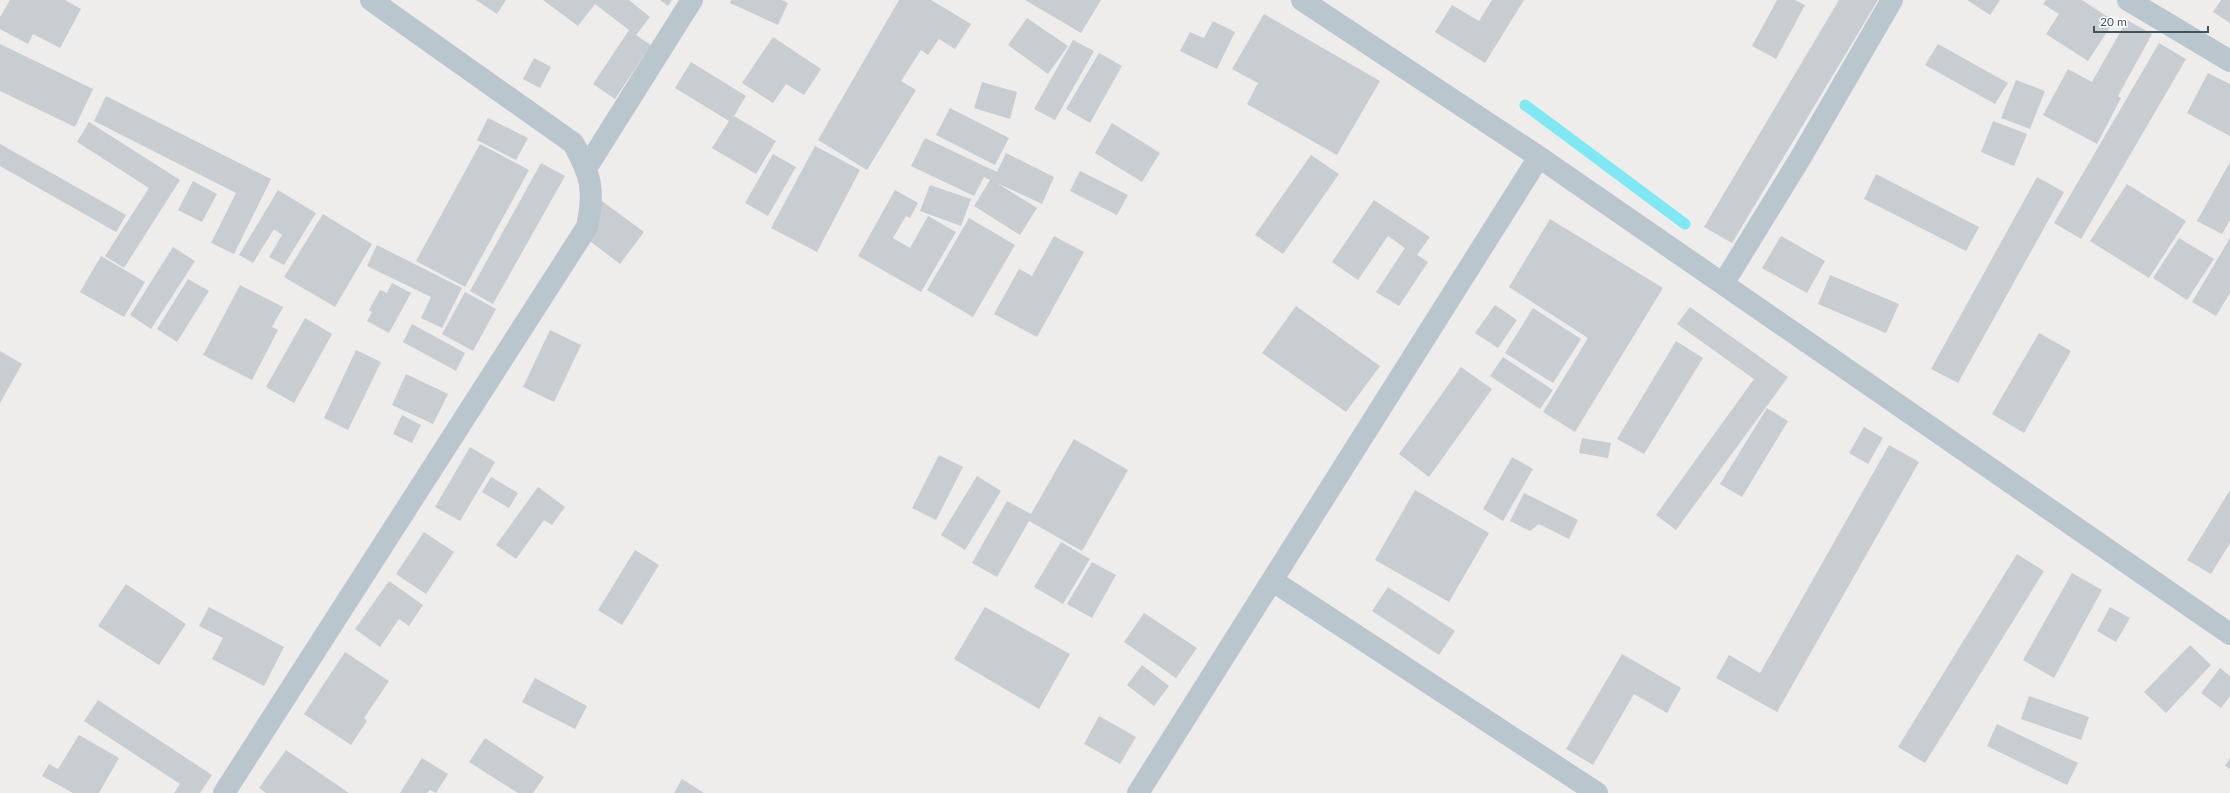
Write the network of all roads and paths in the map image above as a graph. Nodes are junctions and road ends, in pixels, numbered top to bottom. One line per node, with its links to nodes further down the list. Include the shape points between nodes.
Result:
1 (371, 0): 8 (street, via 573,143)
2 (692, 0): 8 (street)
3 (1302, 0): 7 (street)
4 (1892, 0): 9 (street, via 1801,157)
5 (2128, 0): 6 (street)
6 (2230, 61)
7 (1539, 157): 9 (street); 10 (street)
8 (586, 167): 12 (street, via 592,202 587,227)
9 (1723, 284): 11 (street)
10 (1273, 581): 13 (street); 14 (street)
11 (2230, 634)
12 (224, 793)
13 (1138, 793)
14 (1597, 793)

